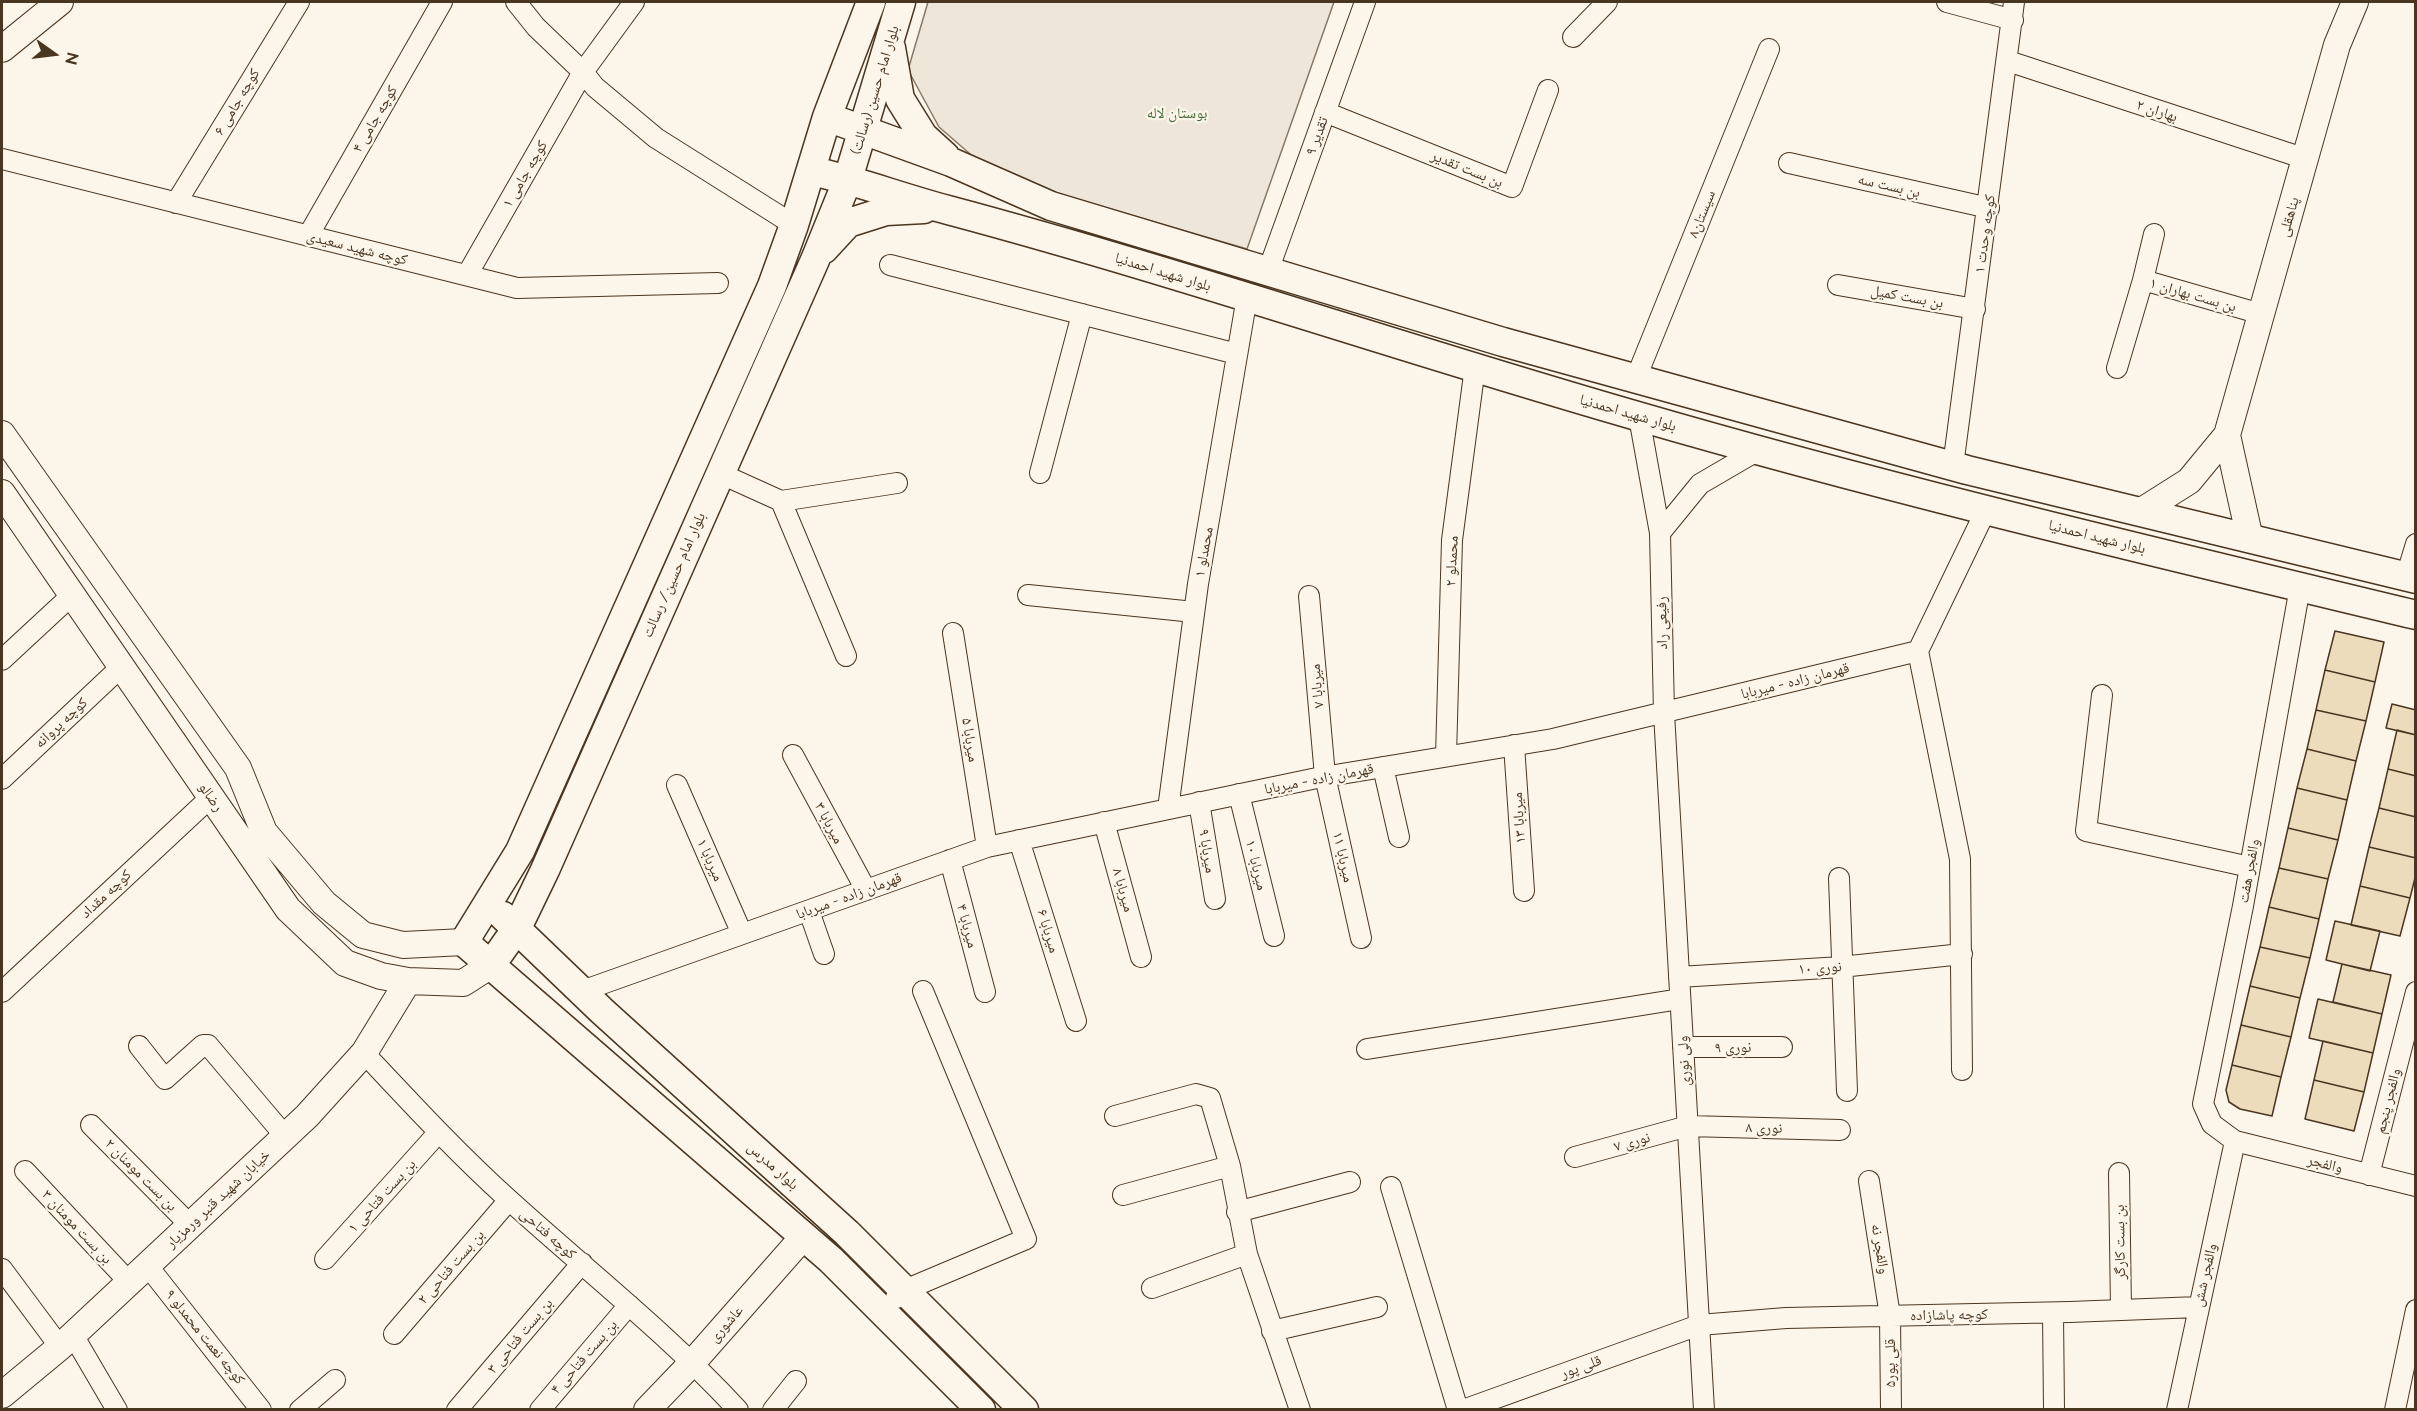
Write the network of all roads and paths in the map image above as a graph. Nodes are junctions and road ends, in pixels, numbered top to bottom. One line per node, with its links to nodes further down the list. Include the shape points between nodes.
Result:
1 (60, 2): 15 (street)
2 (299, 2): 29 (street, کوچه جامی ۶)
3 (442, 2): 34 (street, کوچه جامی ۴)
4 (516, 2): 18 (street)
5 (634, 2): 18 (street, کوچه جامی ۱)
6 (870, 2): 21 (main road, بلوار امام حسین (رسالت))
7 (902, 2): 14 (main road, بلوار امام حسین (رسالت))
8 (1365, 2): 20 (street, ۹ تقدیر)
9 (1607, 2): 13 (street)
10 (1947, 2): 12 (street)
11 (2355, 2): 24 (street, پناهقلی, via 2337,45)
12 (2014, 11): 17 (street, کوچه وحدت ۱)
13 (1573, 38)
14 (890, 41): 22 (main road, بلوار امام حسین (رسالت)); 25 (main road, via 900,99 923,136)
15 (2, 49)
16 (1769, 49): 49 (street, سیستان۸)
17 (2008, 61): 24 (street, بهاران ۲); 31 (street, کوچه وحدت ۱)
18 (583, 72): 32 (street, via 595,87 656,138); 38 (street, کوچه جامی ۱)
19 (1548, 90): 20 (street, بن بست تقدیر, via 1512,187)
20 (1325, 112): 37 (street, ۹ تقدیر)
21 (827, 117): 22 (main road, بلوار شهید احمدنیا); 27 (main road, بلوار امام حسین (رسالت))
22 (864, 129): 25 (main road, بلوار شهید احمدنیا); 28 (main road, بلوار امام حسین (رسالت))
23 (2, 159): 29 (street, کوچه شهید سعیدی)
24 (2306, 159): 45 (street, پناهقلی)
25 (951, 162): 37 (main road, بلوار شهید احمدنیا, via 1051,206)
26 (1790, 163): 31 (street, بن بست سه)
27 (812, 171): 28 (main road, بلوار شهید احمدنیا); 32 (main road, بلوار امام حسین/ رسالت)
28 (848, 179): 30 (main road, بلوار شهید احمدنیا); 35 (main road, بلوار امام حسین/ رسالت)
29 (176, 203): 34 (street, کوچه شهید سعیدی)
30 (940, 208): 35 (main road, via 886,211 848,223); 42 (main road, بلوار شهید احمدنیا)
31 (1989, 208): 43 (street, کوچه وحدت ۱)
32 (794, 225): 100 (main road, بلوار امام حسین/ رسالت, via 772,285 525,840)
33 (2154, 234): 39 (street)
34 (308, 236): 38 (street, کوچه شهید سعیدی)
35 (815, 260): 55 (main road, بلوار امام حسین/ رسالت)
36 (890, 265): 44 (street)
37 (1268, 271): 49 (main road, بلوار شهید احمدنیا)
38 (467, 275): 40 (street, کوچه شهید سعیدی, via 517,288)
39 (2143, 280): 45 (street, بن بست بهاران ۱); 48 (street, بن بست بهاران ۱)
40 (718, 283)
41 (1838, 285): 43 (street, بن بست کمیل)
42 (1247, 297): 46 (street, محمدلو ۱); 47 (main road, بلوار شهید احمدنیا)
43 (1975, 309): 54 (street, کوچه وحدت ۱)
44 (1082, 314): 46 (street); 56 (street)
45 (2261, 314): 52 (street, پناهقلی)
46 (1237, 354): 70 (street, محمدلو ۱)
47 (1475, 367): 50 (main road, بلوار شهید احمدنیا); 81 (street, محمدلو ۲, via 1452,540)
48 (2117, 368)
49 (1636, 378): 54 (main road, بلوار شهید احمدنیا)
50 (1639, 417): 53 (main road, بلوار شهید احمدنیا); 62 (street, رفیعی راد)
51 (2, 434): 106 (street, via 238,768 264,832 324,903 363,935 404,945)
52 (2228, 435): 61 (street, پناهقلی, via 2188,481); 63 (street, پناهقلی)
53 (1760, 450): 60 (main road, بلوار شهید احمدنیا); 62 (street, via 1700,484)
54 (1953, 466): 61 (main road, بلوار شهید احمدنیا)
55 (719, 473): 59 (street); 102 (main road, بلوار امام حسین/ رسالت)
56 (1040, 473)
57 (897, 483): 59 (street)
58 (2, 493): 67 (street, رضالو)
59 (781, 501): 74 (street)
60 (1986, 510): 66 (main road, بلوار شهید احمدنیا); 73 (street)
61 (2140, 512): 63 (main road, بلوار شهید احمدنیا)
62 (1660, 533): 78 (street, رفیعی راد)
63 (2250, 539): 65 (main road, بلوار شهید احمدنیا)
64 (2415, 544): 65 (street)
65 (2411, 578)
66 (2300, 587): 71 (main road, بلوار شهید احمدنیا); 95 (street, والفجر هفت)
67 (72, 595): 75 (street); 76 (street, رضالو)
68 (1028, 595): 70 (street)
69 (1309, 596): 83 (street, میربابا ۷)
70 (1194, 612): 89 (street, محمدلو ۱)
71 (2415, 615)
72 (953, 633): 93 (street, میربابا ۵)
73 (1918, 651): 78 (street, قهرمان زاده - میربابا); 108 (street, via 1960,859)
74 (846, 656)
75 (2, 660)
76 (121, 667): 84 (street, کوچه پروانه); 87 (street, رضالو)
77 (2102, 695): 95 (street, via 2086,831)
78 (1664, 713): 79 (street, قهرمان زاده - میربابا); 112 (street, ولی نوری)
79 (1514, 745): 81 (street, قهرمان زاده - میربابا); 98 (street, میربابا ۱۳)
80 (793, 755): 97 (street, میربابا ۳)
81 (1446, 756): 82 (street, قهرمان زاده - میربابا)
82 (1383, 767): 83 (street, قهرمان زاده - میربابا); 91 (street)
83 (1325, 776): 86 (street, قهرمان زاده - میربابا); 105 (street, میربابا ۱۱)
84 (2, 779)
85 (677, 785): 103 (street, میربابا ۱)
86 (1239, 794): 88 (street, قهرمان زاده - میربابا); 104 (street, میربابا ۱۰)
87 (212, 797): 113 (street, رضالو, via 288,909 345,963); 115 (street, کوچه مقداد)
88 (1199, 802): 89 (street, قهرمان زاده - میربابا); 99 (street, میربابا ۹)
89 (1168, 809): 90 (street, قهرمان زاده - میربابا)
90 (1104, 822): 92 (street, قهرمان زاده - میربابا); 109 (street, میربابا ۸)
91 (1399, 837)
92 (1019, 840): 93 (street, قهرمان زاده - میربابا); 120 (street, میربابا ۶)
93 (987, 847): 94 (street, قهرمان زاده - میربابا)
94 (950, 860): 97 (street, قهرمان زاده - میربابا); 117 (street, میربابا ۴)
95 (2250, 867): 134 (street, والفجر هفت, via 2204,1104 2212,1124)
96 (1839, 878): 111 (street)
97 (866, 890): 101 (street, قهرمان زاده - میربابا)
98 (1524, 891)
99 (1215, 899)
100 (489, 905): 102 (main road, بلوار مدرس); 106 (main road, بلوار امام حسین/ رسالت)
101 (809, 911): 103 (street, قهرمان زاده - میربابا); 107 (street)
102 (517, 927): 110 (main road, بلوار امام حسین/ رسالت); 116 (main road, بلوار مدرس)
103 (742, 934): 116 (street, قهرمان زاده - میربابا)
104 (1274, 936)
105 (1361, 938)
106 (464, 942): 110 (main road)
107 (824, 954)
108 (1962, 954): 111 (street, نوری ۱۰); 126 (street)
109 (1141, 957)
110 (491, 966): 113 (street, رضالو, via 463,983); 148 (main road)
111 (1841, 967): 112 (street, نوری ۱۰); 127 (street)
112 (1679, 977): 119 (street, ولی نوری)
113 (408, 981): 125 (street, خیابان شهید قنبر ورمزیار)
114 (923, 991): 156 (street, via 1026,1239)
115 (2, 992)
116 (582, 992): 156 (main road, بلوار مدرس)
117 (985, 992)
118 (2415, 992): 139 (street, والفجر پنجم)
119 (1680, 999): 122 (street, ولی نوری); 124 (street)
120 (1076, 1021)
121 (140, 1046): 133 (street, via 165,1079 203,1045 208,1045)
122 (1683, 1047): 123 (street, نوری ۹); 130 (street, ولی نوری)
123 (1782, 1047)
124 (1367, 1049)
125 (364, 1053): 132 (street, کوچه فتاحی); 133 (street, خیابان شهید قنبر ورمزیار)
126 (1962, 1070)
127 (1847, 1091)
128 (1116, 1116): 136 (street, via 1204,1095 1210,1098)
129 (91, 1125): 147 (street, ۲ بن بست مومنان)
130 (1688, 1126): 131 (street, نوری ۸); 135 (street, نوری ۷); 165 (street, ولی نوری)
131 (1840, 1130)
132 (438, 1133): 145 (street, کوچه فتاحی); 150 (street, بن بست فتاحی ۱)
133 (285, 1136): 147 (street, خیابان شهید قنبر ورمزیار)
134 (2235, 1141): 139 (street, والفجر); 158 (street, والفجر شش)
135 (1575, 1157)
136 (1230, 1166): 144 (street); 146 (street)
137 (25, 1171): 154 (street, ۳ بن بست مومنان)
138 (2119, 1173): 160 (street, بن بست کارگر)
139 (2369, 1175): 142 (street, والفجر)
140 (1869, 1181): 164 (street, والفجر نه)
141 (1350, 1182): 146 (street)
142 (2415, 1186)
143 (1391, 1187): 184 (street)
144 (1123, 1195)
145 (509, 1200): 151 (street, کوچه فتاحی); 167 (street, بن بست فتاحی ۲)
146 (1237, 1212): 149 (street)
147 (190, 1225): 152 (street, خیابان شهید قنبر ورمزیار)
148 (804, 1236): 162 (main road); 169 (street, عاشوری)
149 (1247, 1254): 155 (street); 166 (street)
150 (325, 1259)
151 (582, 1263): 157 (street, کوچه فتاحی); 176 (street, بن بست فتاحی ۳)
152 (147, 1265): 154 (street, خیابان شهید قنبر ورمزیار); 174 (street, کوچه نعمت محمدلو ۹)
153 (2, 1269): 168 (street)
154 (129, 1282): 168 (street, خیابان شهید قنبر ورمزیار)
155 (1152, 1288)
156 (905, 1290): 162 (street); 182 (main road, بلوار مدرس)
157 (629, 1305): 169 (street, کوچه فتاحی); 177 (street, بن بست فتاحی ۴)
158 (2198, 1306): 160 (street, کوچه پاشازاده); 189 (street, والفجر شش)
159 (1377, 1307): 166 (street)
160 (2121, 1310): 163 (street, کوچه پاشازاده)
161 (2415, 1310): 190 (street)
162 (883, 1311): 181 (main road)
163 (2053, 1313): 164 (street, کوچه پاشازاده); 188 (street)
164 (1890, 1316): 165 (street, کوچه پاشازاده); 187 (street, قلی پور۵)
165 (1699, 1325): 185 (street, قلی پور); 186 (street, ولی نوری)
166 (1272, 1331): 183 (street)
167 (394, 1334)
168 (66, 1341): 172 (street, خیابان شهید قنبر ورمزیار); 173 (street)
169 (693, 1362): 178 (street, عاشوری); 179 (street, کوچه فتاحی)
170 (335, 1380): 175 (street)
171 (795, 1381): 180 (street)
172 (2, 1395)
173 (117, 1410)
174 (261, 1410)
175 (300, 1410)
176 (457, 1410)
177 (540, 1410)
178 (646, 1410)
179 (738, 1410)
180 (773, 1410)
181 (981, 1410)
182 (1024, 1410)
183 (1300, 1410)
184 (1458, 1410)
185 (1464, 1410)
186 (1704, 1410)
187 (1891, 1410)
188 (2054, 1410)
189 (2177, 1410)
190 (2395, 1410)

